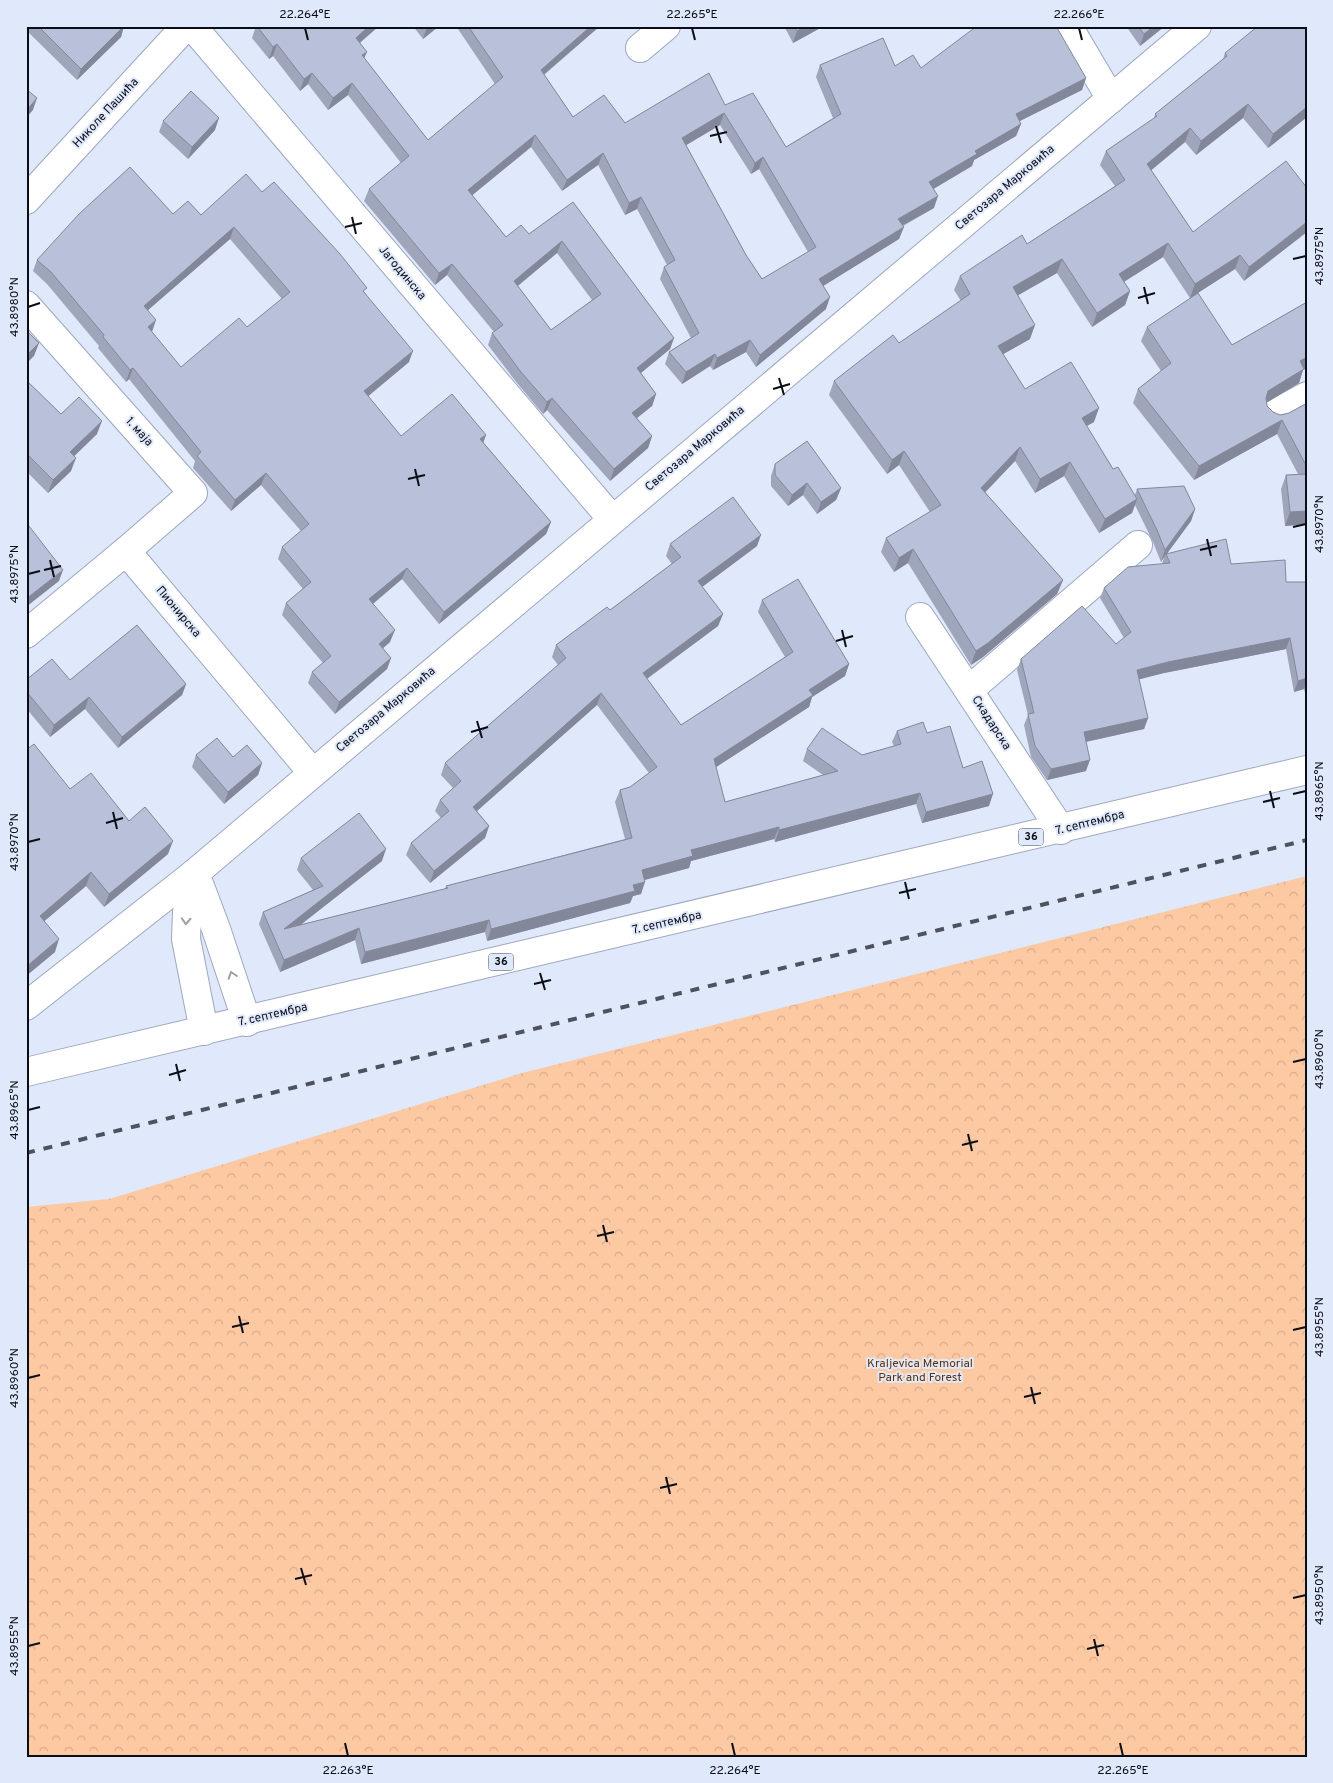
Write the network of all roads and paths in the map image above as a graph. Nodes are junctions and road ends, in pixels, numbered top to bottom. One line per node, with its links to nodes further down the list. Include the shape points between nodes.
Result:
1 (186, 26): 8 (street, Николе Пашића)
2 (192, 26): 12 (street, Јагодинска)
3 (666, 26): 6 (street)
4 (1068, 26): 7 (street)
5 (1197, 26): 7 (street, Светозара Марковића)
6 (640, 48)
7 (1111, 98): 12 (street, Светозара Марковића)
8 (26, 200)
9 (26, 305): 14 (street, 1. маја, via 193,494)
10 (1307, 396): 11 (street)
11 (1276, 413)
12 (612, 519): 19 (street, Светозара Марковића)
13 (1138, 545): 17 (street)
14 (126, 551): 16 (street); 19 (street, Пионирска)
15 (920, 617): 17 (street, Скадарска)
16 (26, 634)
17 (968, 690): 20 (street, Скадарска)
18 (1307, 770): 20 (street, 7. септембра / 36)
19 (312, 772): 21 (street, Светозара Марковића)
20 (1061, 830): 23 (street, 7. септембра / 36)
21 (195, 873): 22 (street, Светозара Марковића); 23 (street, one-way to 21); 24 (street, one-way to 24, via 187,912 186,939)
22 (26, 1006)
23 (247, 1022): 24 (street, 7. септембра / 36)
24 (204, 1031): 25 (street, 7. септембра / 36)
25 (26, 1072)

